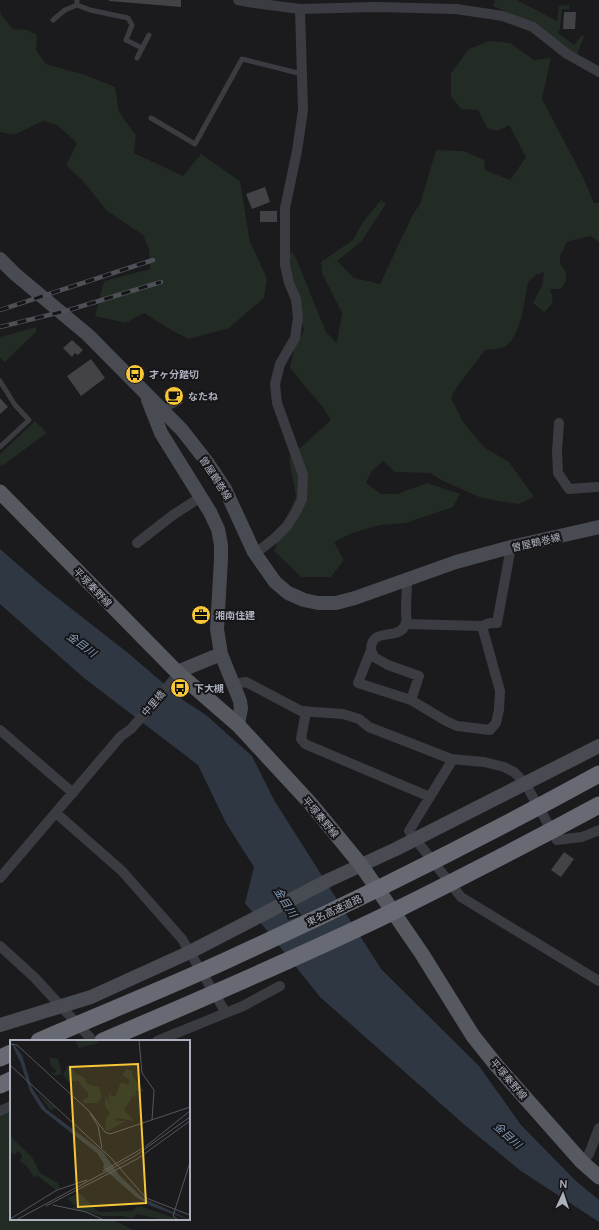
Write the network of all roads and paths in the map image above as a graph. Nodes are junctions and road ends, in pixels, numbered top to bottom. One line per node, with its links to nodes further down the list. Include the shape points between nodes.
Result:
1 (238, 0): 3 (street)
2 (77, 3): 4 (lane); 6 (lane, via 90,10 128,18 132,25 126,40)
3 (300, 9): 8 (street, via 456,9 503,16 533,27 567,54); 9 (street)
4 (53, 20)
5 (149, 35): 6 (lane)
6 (142, 48): 7 (lane)
7 (137, 58)
8 (599, 72)
9 (302, 74): 10 (lane, via 242,59 195,144); 22 (street, via 303,110 285,208 285,265 296,299 298,318 295,338 280,364 275,384 277,403 303,475 302,499 287,526)
10 (150, 118)
11 (0, 259): 13 (main road, 曽屋鶴巻線, via 88,335)
12 (0, 381): 15 (lane, via 29,420)
13 (147, 396): 18 (main road, via 162,433); 22 (main road, 曽屋鶴巻線, via 182,430 207,462 225,489)
14 (559, 423): 16 (street, via 558,473 569,489)
15 (0, 447)
16 (598, 485)
17 (0, 492): 28 (main road, 平塚秦野線)
18 (200, 497): 20 (street); 27 (main road, via 218,529 221,545 216,629)
19 (599, 527): 21 (main road, 曽屋鶴巻線)
20 (137, 543)
21 (511, 547): 23 (main road, 曽屋鶴巻線); 25 (street, via 497,623)
22 (254, 552): 23 (main road, 曽屋鶴巻線, via 275,582 288,594 318,604 355,598)
23 (407, 579): 24 (street)
24 (406, 624): 25 (street); 26 (street, via 400,631 378,636 374,639)
25 (482, 626): 30 (street, via 500,691 496,722 490,730 457,726)
26 (371, 650): 30 (street, via 374,657 388,665 418,676); 30 (street, via 358,683)
27 (221, 654): 28 (main road); 29 (main road)
28 (176, 675): 32 (main road, 平塚秦野線); 38 (street, 中里橋)
29 (233, 684): 31 (street, via 246,682 301,711); 32 (main road, via 241,708)
30 (411, 700)
31 (306, 711): 35 (street, via 343,714 359,719 369,727); 39 (street, via 301,739 305,744)
32 (238, 725): 44 (main road, 平塚秦野線, via 311,804)
33 (0, 730): 38 (street)
34 (599, 746): 37 (main road)
35 (453, 759): 37 (street, via 504,767); 39 (street)
36 (599, 774): 53 (highway, 東名高速道路, bridge, via 369,894 224,961)
37 (526, 783): 42 (street, via 557,840 582,838); 43 (main road)
38 (73, 793): 41 (street, 中里橋)
39 (430, 797): 43 (street, via 409,831)
40 (599, 805): 55 (highway, bridge, via 382,917)
41 (56, 813): 45 (street, 中里橋); 47 (street, via 122,871 182,939)
42 (599, 830)
43 (415, 839): 44 (main road); 48 (street, via 461,897)
44 (361, 865): 47 (main road); 64 (main road, 平塚秦野線, via 422,954 473,1036)
45 (0, 878)
46 (0, 946): 50 (street)
47 (190, 952): 50 (main road, via 91,997); 51 (street)
48 (599, 981)
49 (280, 986): 51 (street)
50 (62, 1006): 52 (main road); 54 (street)
51 (226, 1013): 56 (street)
52 (0, 1025)
53 (41, 1040)
54 (92, 1040)
55 (105, 1040)
56 (159, 1040)
57 (10, 1053): 58 (highway)
58 (0, 1058)
59 (10, 1080): 60 (highway)
60 (0, 1085)
61 (10, 1106): 62 (street)
62 (0, 1111)
63 (599, 1128): 64 (street, via 589,1154)
64 (582, 1162): 65 (main road, 平塚秦野線)
65 (599, 1178)

